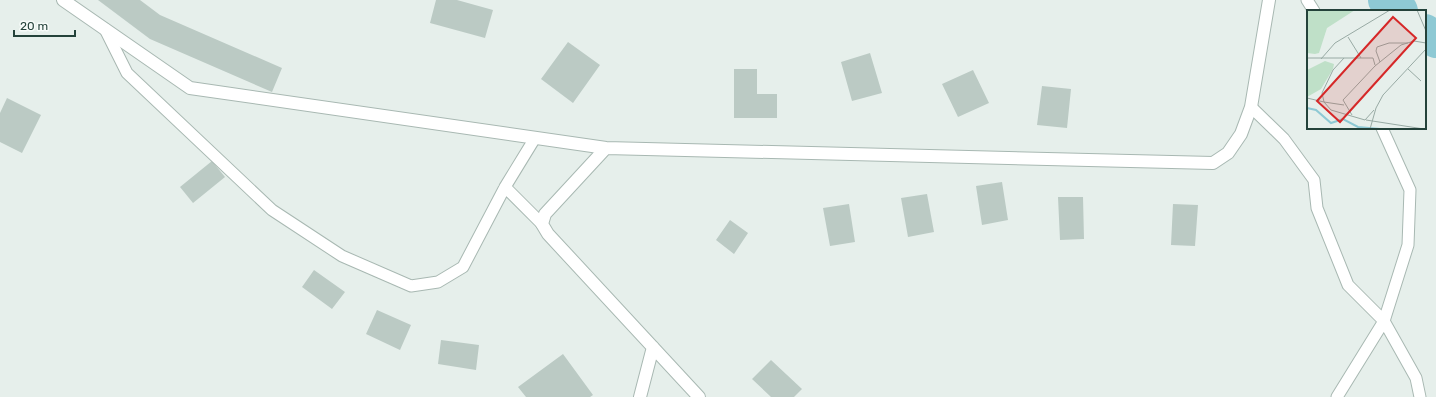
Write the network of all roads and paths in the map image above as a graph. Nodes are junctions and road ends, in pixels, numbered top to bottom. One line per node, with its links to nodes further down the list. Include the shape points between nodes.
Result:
1 (63, 0): 5 (street)
2 (1269, 0): 6 (street)
3 (1307, 0): 4 (lane)
4 (1313, 10)
5 (105, 29): 8 (street, via 190,88); 10 (lane, via 127,73 272,210 342,256 411,286 438,282 463,268)
6 (1251, 107): 9 (street, via 1241,134 1228,153 1213,163); 12 (lane, via 1284,139 1314,180 1317,208 1348,285)
7 (1382, 129): 12 (lane, via 1410,190 1408,245)
8 (535, 138): 9 (street); 10 (lane)
9 (606, 148): 11 (street, via 545,214)
10 (505, 187): 11 (lane)
11 (542, 224): 13 (street, via 548,234)
12 (1384, 321): 16 (lane); 17 (lane, via 1416,378)
13 (653, 347): 14 (street); 15 (street)
14 (640, 397)
15 (699, 397)
16 (1337, 397)
17 (1420, 397)

